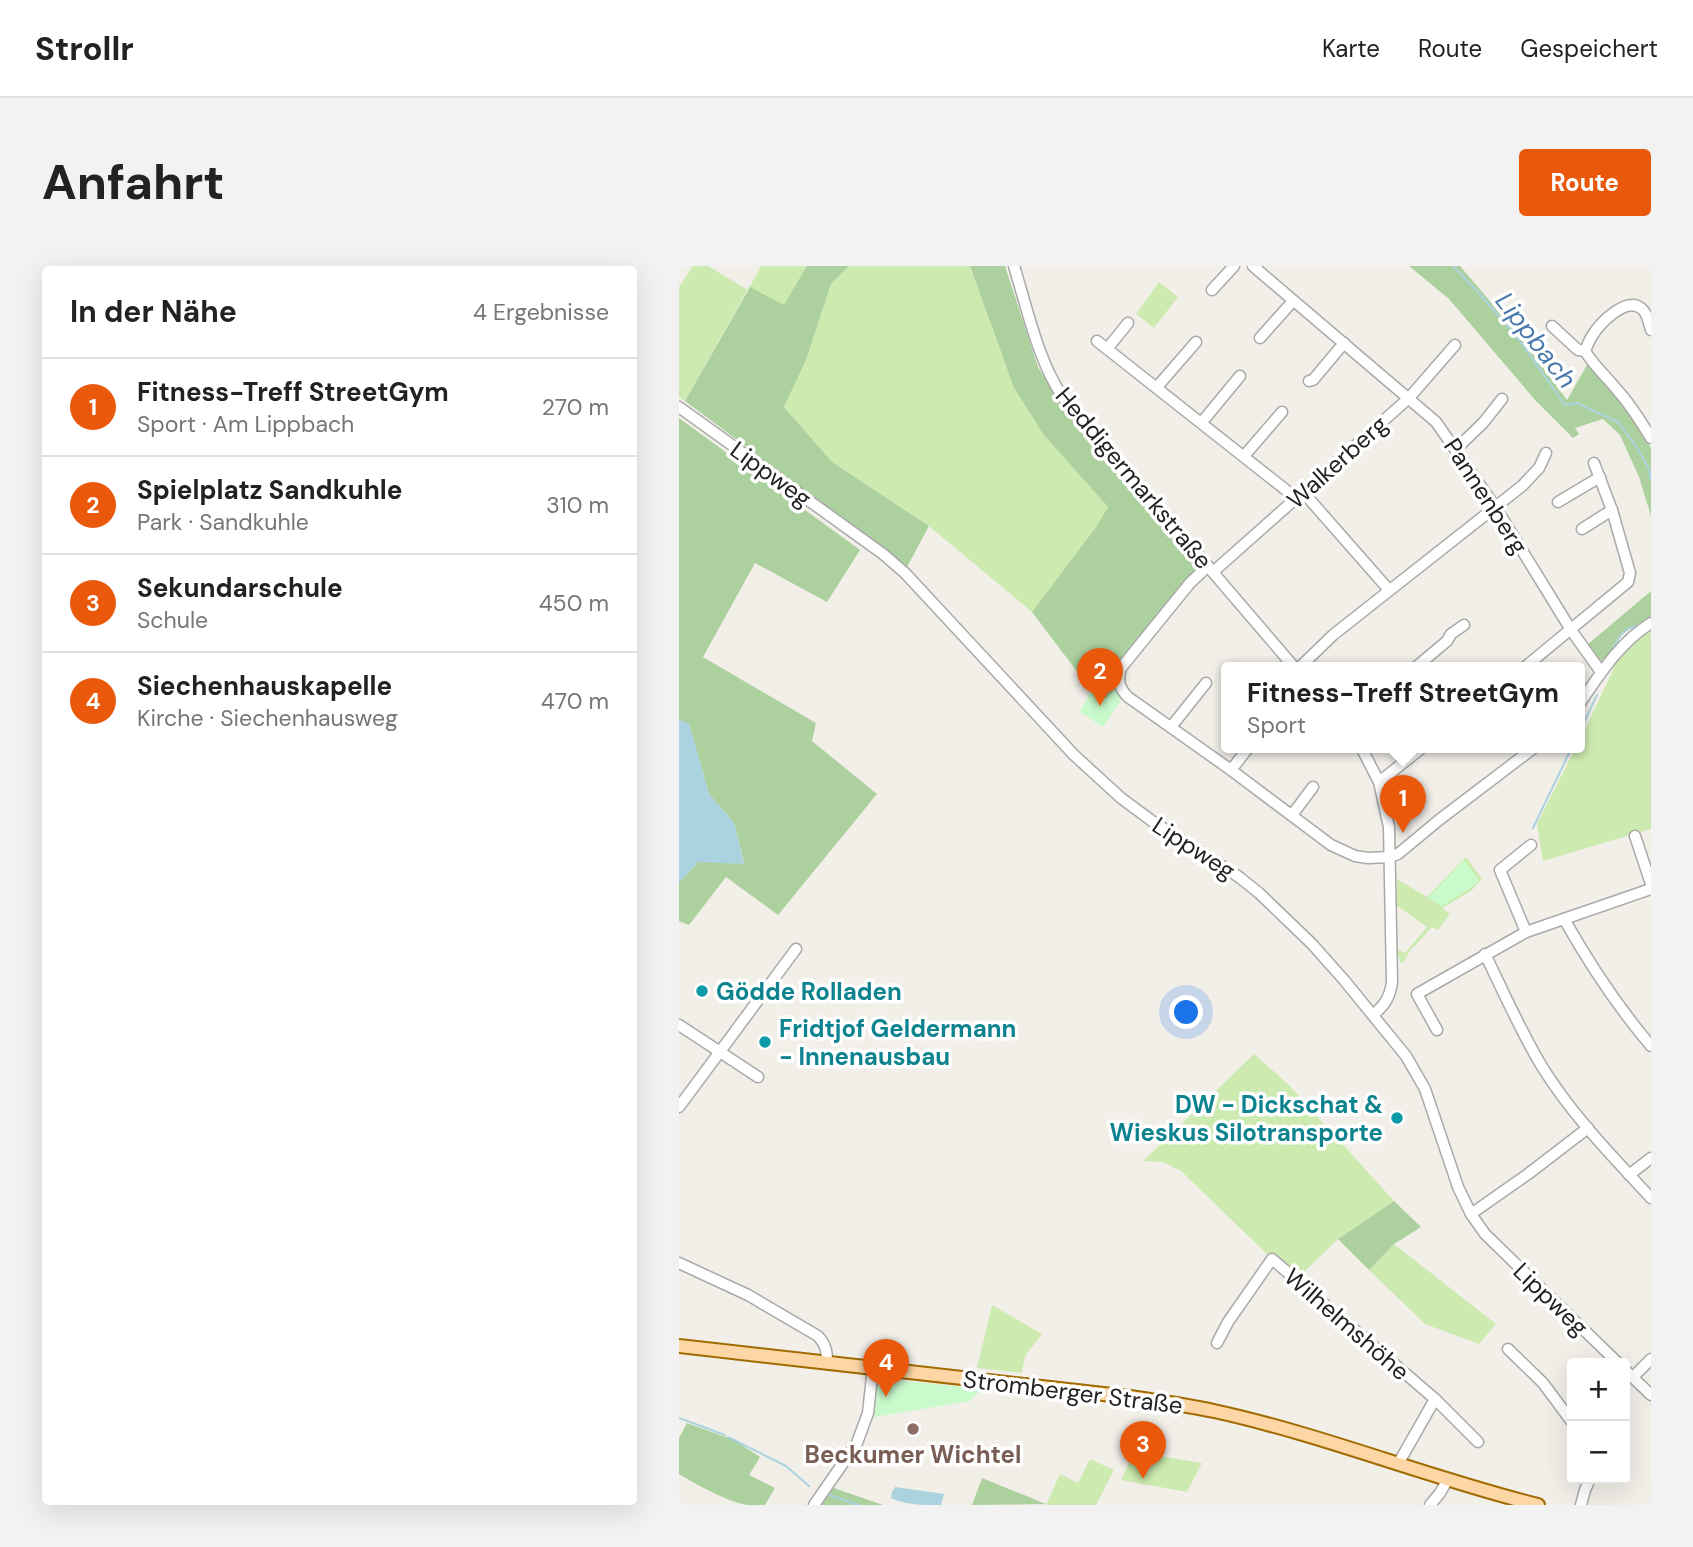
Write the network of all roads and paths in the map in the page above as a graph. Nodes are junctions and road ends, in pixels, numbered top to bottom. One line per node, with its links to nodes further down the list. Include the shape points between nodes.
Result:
1 (1014, 266): 35 (street, Heddigermarkstraße, via 1053,383)
2 (1234, 266): 4 (street)
3 (1253, 266): 5 (street, Pannenberg)
4 (1212, 290)
5 (1293, 301): 9 (street); 12 (street, Pannenberg)
6 (1128, 323): 14 (street)
7 (1552, 326): 15 (street)
8 (1651, 330): 15 (street, via 1643,310 1629,306 1604,321)
9 (1260, 338)
10 (1097, 341): 14 (street)
11 (1196, 342): 18 (street)
12 (1344, 344): 17 (street); 19 (street, Pannenberg)
13 (1455, 345): 19 (street, Walkerberg)
14 (1107, 349): 18 (street)
15 (1585, 351): 24 (street)
16 (1240, 376): 23 (street)
17 (1309, 381)
18 (1157, 387): 23 (street)
19 (1409, 398): 25 (street, Pannenberg, via 1436,422); 30 (street, Walkerberg)
20 (1502, 399): 25 (street)
21 (679, 407): 64 (street, Lippweg, via 905,573 1074,755 1121,798 1259,893 1312,944)
22 (1282, 412): 27 (street)
23 (1202, 422): 27 (street)
24 (1651, 438)
25 (1456, 449): 32 (street, Pannenberg)
26 (1546, 453): 32 (street, via 1539,468)
27 (1244, 456): 30 (street)
28 (1594, 463): 29 (street)
29 (1600, 477): 31 (street); 33 (street)
30 (1300, 495): 35 (street, Walkerberg); 36 (street)
31 (1558, 502)
32 (1496, 508): 36 (street); 39 (street, Pannenberg)
33 (1612, 510): 34 (street); 39 (street, via 1630,573 1627,582)
34 (1582, 529)
35 (1210, 569): 40 (street, Heddigermarkstraße); 47 (street, Walkerberg, via 1190,583 1118,675 1128,697)
36 (1389, 590): 41 (street)
37 (1651, 623): 44 (street)
38 (1464, 625): 42 (street)
39 (1571, 630): 43 (street); 44 (street, Pannenberg)
40 (1293, 662)
41 (1303, 662)
42 (1422, 662)
43 (1531, 662)
44 (1601, 672): 46 (street)
45 (1206, 682): 47 (street)
46 (1585, 696)
47 (1171, 727): 52 (street)
48 (1244, 753): 52 (street)
49 (1364, 753): 53 (street)
50 (1415, 753): 53 (street)
51 (1527, 753): 58 (street)
52 (1231, 770): 55 (street)
53 (1379, 782): 58 (street, via 1389,827)
54 (1313, 787): 55 (street)
55 (1292, 815): 58 (street, via 1331,845 1355,856)
56 (1635, 836): 59 (street)
57 (1531, 845): 61 (street, via 1500,870)
58 (1389, 857): 64 (street, via 1391,991)
59 (1650, 891): 60 (street)
60 (1564, 919): 61 (street); 67 (street, via 1605,989)
61 (1526, 932): 63 (street)
62 (796, 949): 68 (street)
63 (1485, 954): 66 (street, via 1417,994); 71 (street, via 1541,1064)
64 (1373, 1015): 75 (street, Lippweg, via 1425,1089)
65 (679, 1025): 68 (street)
66 (1437, 1030)
67 (1651, 1046)
68 (719, 1051): 69 (street); 70 (street)
69 (758, 1077)
70 (679, 1107)
71 (1588, 1128): 73 (street); 75 (street)
72 (1651, 1158): 73 (street)
73 (1629, 1175): 74 (street)
74 (1651, 1198)
75 (1471, 1214): 80 (street, Lippweg, via 1485,1234)
76 (679, 1262): 82 (street, via 818,1336 825,1343)
77 (1217, 1343): 87 (street, Wilhelmshöhe, via 1272,1259)
78 (679, 1346): 82 (main road, Stromberger Straße)
79 (1508, 1349): 88 (street, via 1543,1383)
80 (1613, 1358)
81 (1651, 1359): 84 (street)
82 (827, 1363): 83 (main road, Stromberger Straße)
83 (873, 1368): 90 (main road, Stromberger Straße, via 1184,1406); 94 (street, via 868,1413 857,1443)
84 (1630, 1372)
85 (1630, 1374): 86 (street)
86 (1651, 1395)
87 (1435, 1399): 89 (street, Wilhelmshöhe); 90 (street)
88 (1571, 1421)
89 (1478, 1442)
90 (1398, 1464): 91 (main road, Stromberger Straße)
91 (1448, 1479): 93 (street); 95 (main road, Stromberger Straße)
92 (1588, 1484): 96 (street)
93 (1432, 1504)
94 (814, 1505)
95 (1538, 1505)
96 (1581, 1505)

